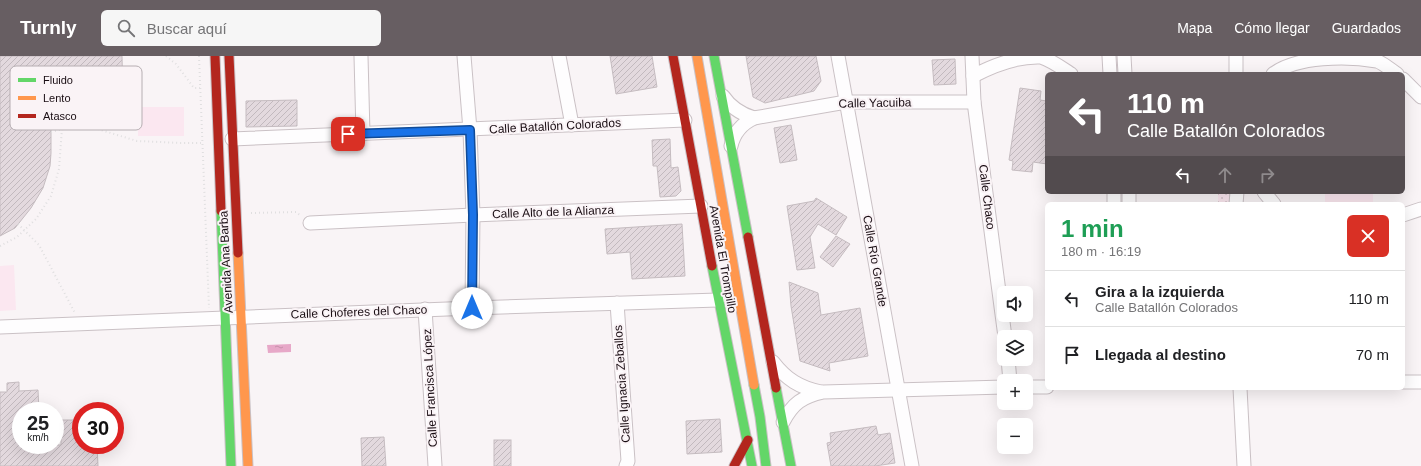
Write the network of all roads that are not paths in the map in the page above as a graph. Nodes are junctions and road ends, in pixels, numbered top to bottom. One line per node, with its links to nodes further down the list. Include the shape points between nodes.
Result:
1 (215, 56): 31 (main road, Avenida Ana Barba)
2 (229, 56): 29 (main road, Avenida Ana Barba)
3 (361, 56): 34 (street)
4 (464, 56): 33 (street)
5 (559, 56): 32 (street)
6 (673, 56): 30 (main road, Avenida El Trompillo)
7 (714, 56): 23 (main road)
8 (838, 56): 25 (street, Calle Río Grande)
9 (972, 56): 21 (street, Calle Chaco)
10 (1109, 56): 16 (street)
11 (1124, 56): 17 (street)
12 (1236, 56): 18 (street)
13 (1355, 57): 19 (street, via 1314,58 1298,61); 20 (street, via 1378,61)
14 (698, 61): 27 (main road); 71 (main road, Avenida El Trompillo, via 760,417)
15 (1068, 72): 21 (street, via 1041,57 1029,57 1008,60)
16 (1110, 72)
17 (1125, 72)
18 (1236, 72)
19 (1275, 72)
20 (1394, 72)
21 (973, 76): 26 (street, Calle Chaco)
22 (1405, 81): 24 (street)
23 (722, 94): 28 (street, via 738,112); 36 (main road)
24 (1421, 97)
25 (846, 102): 26 (street, Calle Yacuiba); 28 (street, Calle Yacuiba); 59 (street, Calle Río Grande)
26 (974, 102): 52 (street, Calle Chaco)
27 (697, 112)
28 (754, 118): 36 (street, Calle Yacuiba, via 741,126)
29 (232, 124): 31 (main road); 35 (main road, Avenida Ana Barba)
30 (690, 124): 32 (street, Calle Batallón Colorados); 37 (main road); 37 (main road, Avenida El Trompillo)
31 (218, 125): 50 (main road, Avenida Ana Barba)
32 (572, 125): 33 (street, Calle Batallón Colorados)
33 (470, 130): 34 (street, Calle Batallón Colorados); 43 (street)
34 (363, 134): 35 (street, Calle Batallón Colorados)
35 (232, 139): 49 (main road, Avenida Ana Barba)
36 (731, 147): 53 (main road)
37 (694, 166): 40 (main road, Avenida El Trompillo)
38 (1266, 194): 39 (street)
39 (1272, 202)
40 (701, 206): 43 (street, Calle Alto de la Alianza); 45 (main road, Avenida El Trompillo)
41 (1421, 209): 42 (street)
42 (1405, 214)
43 (473, 215): 44 (street, Calle Alto de la Alianza); 47 (street)
44 (310, 223)
45 (718, 300): 46 (street, Calle Choferes del Chaco); 63 (main road, Avenida El Trompillo)
46 (617, 303): 47 (street, Calle Choferes del Chaco); 68 (street, Calle Ignacia Zeballos, via 628,461)
47 (472, 308): 48 (street, Calle Choferes del Chaco)
48 (426, 309): 49 (street, Calle Choferes del Chaco); 67 (street, Calle Francisca López)
49 (241, 317): 50 (street, Calle Choferes del Chaco); 66 (main road, Avenida Ana Barba)
50 (224, 318): 51 (street, Calle Choferes del Chaco); 65 (main road, Avenida Ana Barba)
51 (0, 327)
52 (1004, 330)
53 (771, 358): 61 (street, via 780,372 792,382 807,389); 62 (main road)
54 (1405, 382): 55 (street)
55 (1421, 382)
56 (997, 387): 59 (street)
57 (1033, 387): 58 (street)
58 (1045, 387)
59 (898, 390): 61 (street); 74 (street, Calle Río Grande)
60 (1240, 390): 75 (street)
61 (823, 392): 62 (street, via 799,401 789,410)
62 (783, 422): 64 (main road)
63 (748, 440): 69 (main road); 70 (main road, Avenida El Trompillo)
64 (786, 442): 72 (main road); 73 (main road)
65 (231, 466)
66 (248, 466)
67 (435, 466)
68 (626, 466)
69 (734, 466)
70 (752, 466)
71 (766, 466)
72 (781, 466)
73 (791, 466)
74 (912, 466)
75 (1244, 466)

